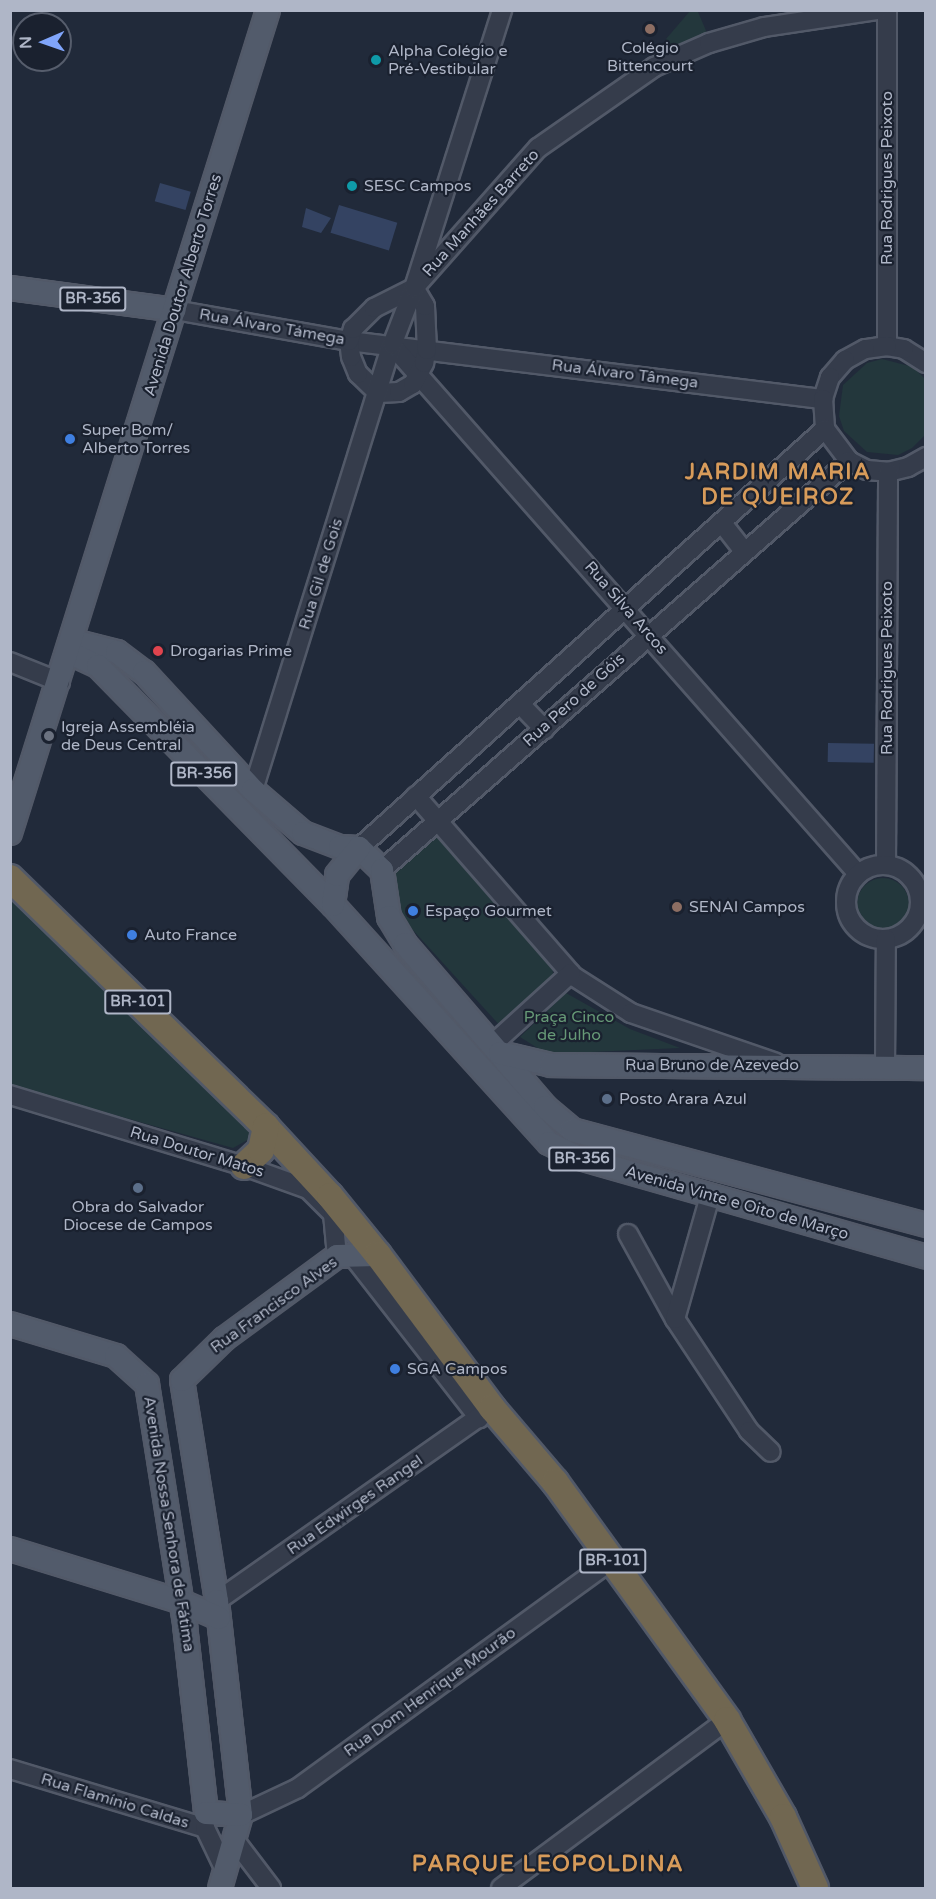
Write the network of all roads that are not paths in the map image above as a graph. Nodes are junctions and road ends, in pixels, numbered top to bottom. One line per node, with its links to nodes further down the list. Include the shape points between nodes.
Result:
1 (268, 10): 10 (main road, Avenida Doutor Alberto Torres)
2 (502, 10): 6 (street, Rua Gil de Gois)
3 (878, 10): 5 (street, Rua Manhães Barreto)
4 (887, 10): 13 (street, Rua Rodrigues Peixoto)
5 (812, 15): 7 (street, Rua Manhães Barreto, via 709,43 654,67 604,99 538,148)
6 (429, 237): 7 (street); 9 (street, Rua Gil de Gois)
7 (447, 252): 9 (street, Rua Manhães Barreto)
8 (10, 288): 10 (main road, Rua Álvaro Támega / BR-356)
9 (414, 288): 11 (street, via 374,308 353,329); 12 (street, Rua Gil de Gois); 14 (street, via 425,306)
10 (175, 310): 11 (street, Rua Álvaro Támega); 27 (main road, Avenida Doutor Alberto Torres)
11 (349, 341): 12 (street, Rua Álvaro Támega); 17 (street, via 358,374)
12 (392, 345): 14 (street, Rua Álvaro Támega); 16 (street, Rua Silva Arcos); 17 (street, Rua Gil de Gois)
13 (887, 346): 15 (street); 18 (street, via 865,349 845,360 830,377)
14 (428, 350): 16 (street); 18 (street, Rua Álvaro Tâmega)
15 (923, 357)
16 (420, 375): 17 (street, via 399,392); 25 (street, Rua Silva Arcos)
17 (378, 393): 32 (street, Rua Gil de Gois)
18 (823, 399): 19 (street)
19 (820, 435): 21 (street); 23 (street, Rua Pero de Góis)
20 (926, 457): 22 (street)
21 (849, 461): 22 (street, via 867,470); 24 (street, Rua Pero de Góis)
22 (888, 472): 37 (street, Rua Rodrigues Peixoto)
23 (722, 524): 24 (street); 25 (street, Rua Pero de Góis)
24 (744, 551): 26 (street, Rua Pero de Góis)
25 (626, 607): 26 (street, Rua Silva Arcos); 30 (street, Rua Pero de Góis)
26 (648, 633): 31 (street, Rua Pero de Góis); 39 (street, Rua Silva Arcos)
27 (72, 647): 29 (main road, Avenida Doutor Alberto Torres); 32 (main road, BR-356, via 117,652 144,672); 41 (main road, BR-356, via 98,666)
28 (10, 662): 29 (street)
29 (60, 682): 35 (main road, Avenida Doutor Alberto Torres)
30 (520, 704): 31 (street); 33 (street, Rua Pero de Góis)
31 (543, 729): 34 (street, Rua Pero de Góis)
32 (253, 790): 36 (main road, BR-356, via 303,833 340,847)
33 (416, 796): 34 (street); 36 (street, Rua Pero de Góis)
34 (437, 820): 38 (street, Rua Pero de Góis); 44 (street)
35 (10, 833)
36 (359, 848): 38 (main road); 41 (main road, via 337,875)
37 (886, 865): 39 (street); 42 (street, via 902,870 913,881)
38 (382, 870): 45 (main road, Avenida Vinte e Oito de Março, via 389,917 405,944)
39 (858, 874): 43 (street, via 849,886 849,916 858,929 871,937)
40 (10, 878): 50 (highway, BR-101)
41 (333, 904): 52 (main road, Avenida Vinte e Oito de Março / BR-356, via 549,1143)
42 (922, 911): 43 (street, via 900,935)
43 (886, 939): 47 (street)
44 (571, 973): 45 (street); 46 (street, via 632,1013)
45 (497, 1049): 46 (main road, Rua Bruno de Azevedo, via 551,1065); 51 (main road, Avenida Vinte e Oito de Março, via 545,1107 572,1130)
46 (781, 1064): 47 (main road, Rua Bruno de Azevedo)
47 (885, 1068): 48 (main road, Rua Bruno de Azevedo)
48 (926, 1068)
49 (10, 1095): 53 (street, Rua Doutor Matos)
50 (266, 1127): 53 (highway, via 261,1150); 58 (highway, BR-101)
51 (651, 1152): 52 (main road, via 650,1163 644,1170); 55 (main road, Avenida Vinte e Oito de Março)
52 (601, 1164): 54 (main road, Avenida Vinte e Oito de Março / BR-356)
53 (244, 1166): 57 (street, Rua Doutor Matos, via 308,1189 322,1199 333,1214)
54 (710, 1196): 59 (main road, Avenida Vinte e Oito de Março / BR-356); 60 (street)
55 (926, 1225)
56 (628, 1234): 60 (street)
57 (344, 1255): 58 (main road, Rua Francisco Alves); 62 (main road, Rua Francisco Alves, via 224,1339); 64 (street)
58 (378, 1255): 64 (highway, BR-101)
59 (926, 1257)
60 (675, 1318): 65 (street, via 749,1431)
61 (10, 1324): 63 (main road, via 116,1356)
62 (182, 1380): 63 (main road, Avenida Nossa Senhora de Fátima); 69 (main road, Avenida Nossa Senhora de Fátima)
63 (147, 1384): 68 (main road, Avenida Nossa Senhora de Fátima)
64 (485, 1413): 67 (highway, BR-101, via 555,1482); 69 (street, Rua Edwirges Rangel)
65 (771, 1452)
66 (10, 1549): 68 (main road)
67 (612, 1560): 70 (highway, BR-101); 72 (street, Rua Dom Henrique Mourão, via 298,1788)
68 (182, 1602): 69 (main road); 73 (main road, Avenida Nossa Senhora de Fátima)
69 (218, 1610): 72 (main road, Avenida Nossa Senhora de Fátima)
70 (727, 1720): 77 (street); 78 (highway, BR-101, via 783,1817)
71 (10, 1769): 73 (street, Rua Flamínio Caldas)
72 (242, 1815): 73 (main road); 74 (main road, Avenida Nossa Senhora de Fátima)
73 (206, 1820): 75 (street)
74 (236, 1842): 75 (main road, Avenida Nossa Senhora de Fátima); 76 (street)
75 (223, 1880)
76 (271, 1888)
77 (501, 1888)
78 (815, 1888)

